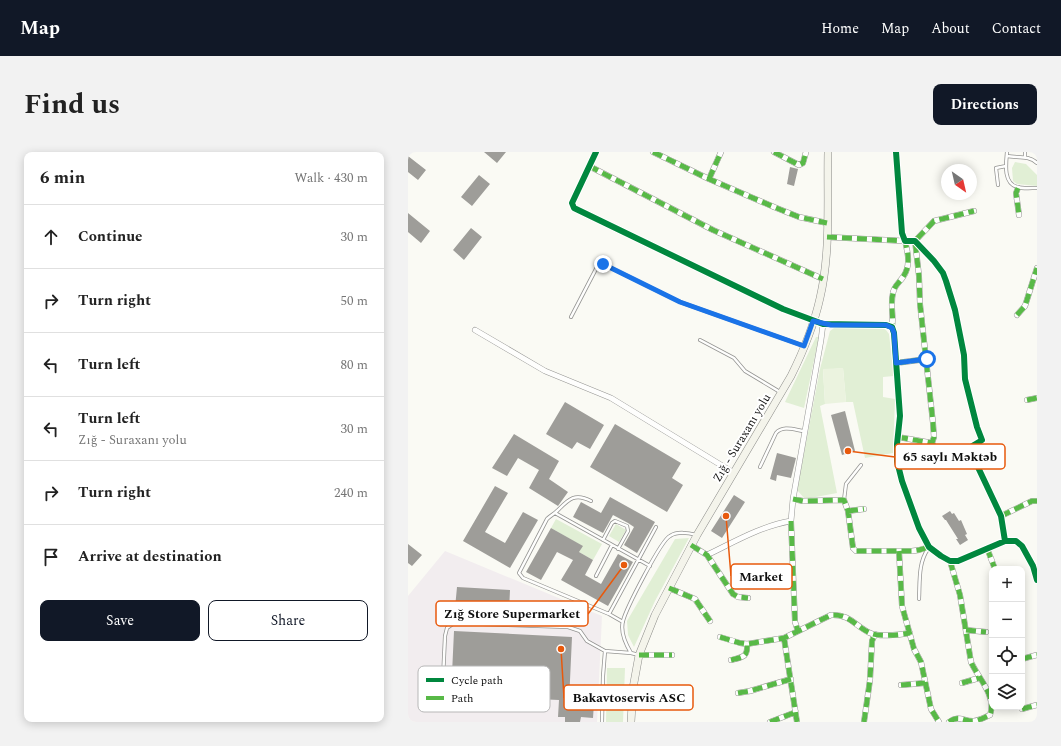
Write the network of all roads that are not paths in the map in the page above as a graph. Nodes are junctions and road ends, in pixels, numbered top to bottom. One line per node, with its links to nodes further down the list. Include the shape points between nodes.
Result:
1 (596, 152): 13 (street)
2 (653, 152): 15 (street)
3 (721, 152): 15 (street)
4 (774, 152): 5 (street, via 799,165 803,163)
5 (806, 152)
6 (828, 152): 21 (main road, Zığ - Suraxanı yolu)
7 (896, 152): 23 (street, via 902,232)
8 (1007, 152): 10 (lane)
9 (1025, 152): 11 (lane)
10 (1006, 156): 11 (lane); 14 (lane)
11 (1025, 157): 12 (lane)
12 (1037, 163)
13 (589, 166): 26 (street, via 713,230); 29 (street, via 572,203 574,208)
14 (1006, 166): 16 (lane, via 996,168); 17 (lane, via 1008,179)
15 (709, 179): 21 (street, via 799,217)
16 (998, 185)
17 (1018, 188): 18 (lane); 20 (street, via 1016,193)
18 (1037, 188)
19 (974, 212): 24 (street, via 934,221)
20 (1019, 215)
21 (827, 223): 22 (main road, Zığ - Suraxanı yolu)
22 (827, 237): 23 (street); 26 (main road, Zığ - Suraxanı yolu)
23 (905, 241): 24 (street); 31 (street, via 907,268 893,291)
24 (915, 241): 35 (street); 43 (street, via 942,273 955,310 964,355 965,379 982,440 967,451)
25 (1037, 268): 27 (street, via 1024,306)
26 (823, 279): 29 (main road, Zığ - Suraxanı yolu)
27 (1017, 315)
28 (571, 317): 34 (lane, via 597,266 603,264 680,302)
29 (813, 321): 30 (street); 34 (main road, Zığ - Suraxanı yolu)
30 (823, 324): 31 (street, via 886,325); 40 (street)
31 (892, 328): 36 (street)
32 (475, 330): 46 (street, via 545,371 611,398)
33 (700, 340): 37 (lane, via 734,358 745,371)
34 (804, 346): 37 (main road, Zığ - Suraxanı yolu)
35 (927, 359): 36 (street); 42 (street, via 934,437)
36 (896, 363): 41 (street, via 900,416)
37 (782, 393): 46 (main road, Zığ - Suraxanı yolu)
38 (1037, 398): 39 (street)
39 (1027, 400)
40 (804, 431): 45 (lane, via 779,429); 47 (street)
41 (898, 437): 42 (street); 62 (street, via 897,461 902,481 919,528)
42 (932, 443): 43 (street, via 937,451 954,465)
43 (970, 459): 54 (street, via 976,463)
44 (861, 465): 48 (lane, via 846,484)
45 (760, 467)
46 (734, 473): 57 (main road, Zığ - Suraxanı yolu)
47 (793, 499): 48 (street); 55 (street)
48 (844, 500): 52 (street)
49 (591, 501): 53 (lane, via 580,497 569,500)
50 (1037, 501): 54 (street)
51 (864, 509): 52 (street)
52 (848, 511): 65 (street, via 853,548 856,551)
53 (555, 513): 58 (lane); 76 (lane, via 547,519 519,573 523,578)
54 (1001, 516): 59 (street)
55 (791, 521): 66 (street, via 767,527); 80 (street, via 795,622)
56 (656, 527): 67 (lane)
57 (697, 536): 61 (main road, Zığ - Suraxanı yolu); 69 (lane, via 684,533 670,535)
58 (603, 540): 60 (lane); 64 (lane, via 615,521 627,526 628,531)
59 (1005, 541): 63 (street); 72 (street, via 1016,541 1022,546)
60 (612, 545): 64 (lane); 71 (lane)
61 (691, 546): 66 (street); 73 (main road, Zığ - Suraxanı yolu)
62 (929, 547): 65 (street); 68 (street); 75 (lane, via 922,562)
63 (987, 548): 68 (street, via 958,561); 70 (street)
64 (618, 549): 67 (lane)
65 (899, 551): 82 (street, via 901,601)
66 (707, 555): 74 (street, via 733,594)
67 (638, 560): 69 (lane); 76 (lane)
68 (950, 561): 79 (street, via 960,595)
69 (650, 566): 78 (lane)
70 (994, 566)
71 (596, 576)
72 (1037, 580)
73 (669, 588): 77 (street, via 694,599); 89 (main road, Zığ - Suraxanı yolu)
74 (748, 598)
75 (919, 599)
76 (609, 614): 78 (lane)
77 (710, 621)
78 (623, 622): 88 (lane, via 622,632)
79 (966, 630): 81 (street); 95 (street, via 972,662)
80 (798, 631): 83 (street, via 838,614); 85 (street)
81 (986, 632)
82 (910, 633): 83 (street); 97 (street, via 921,662)
83 (875, 634): 108 (street, via 872,641)
84 (720, 638): 86 (street)
85 (784, 638): 86 (street); 96 (street)
86 (747, 644): 93 (street, via 746,654)
87 (605, 651): 88 (lane); 94 (lane, via 586,641 580,631 568,627 454,623 447,628 445,636); 104 (lane)
88 (631, 652): 89 (lane)
89 (639, 655): 90 (street); 105 (main road, Zığ - Suraxanı yolu, via 633,688)
90 (672, 655)
91 (1037, 655): 92 (street)
92 (1025, 658)
93 (731, 660)
94 (444, 666)
95 (979, 678): 98 (street); 110 (street, via 991,697 990,715 972,722 958,718)
96 (791, 679): 100 (street); 103 (street)
97 (925, 683): 99 (street); 109 (street, via 931,709)
98 (962, 683)
99 (901, 685)
100 (738, 693)
101 (1037, 705): 102 (street)
102 (1025, 708)
103 (796, 712): 106 (street); 107 (street)
104 (602, 722)
105 (631, 722)
106 (770, 722)
107 (797, 722)
108 (864, 722)
109 (939, 722)
110 (948, 722)

